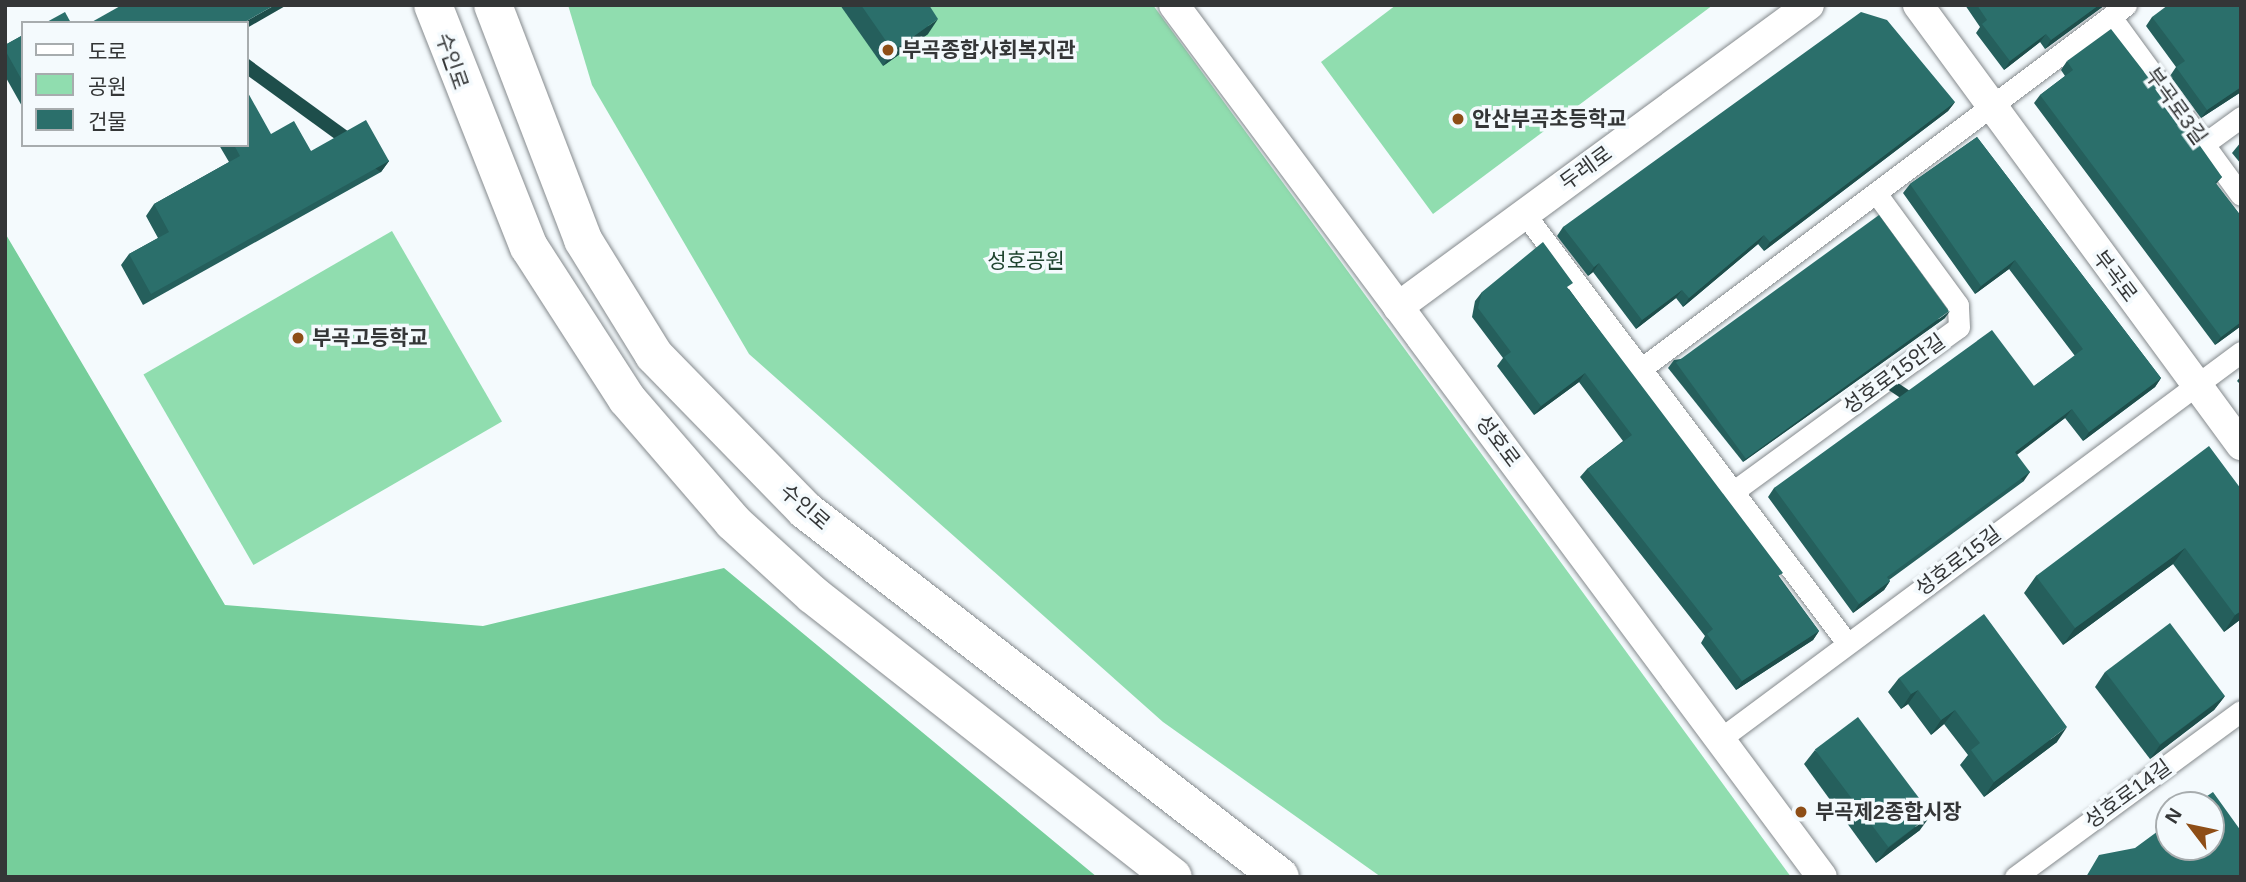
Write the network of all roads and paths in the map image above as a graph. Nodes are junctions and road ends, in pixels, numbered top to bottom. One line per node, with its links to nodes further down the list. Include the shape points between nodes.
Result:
1 (433, 5): 22 (highway, 수인로, via 529,247 636,409 733,522 813,595)
2 (493, 5): 23 (highway, 수인로, via 583,240 654,355 805,510)
3 (1174, 5): 13 (street, 성호로)
4 (1809, 5): 12 (street, 두레로)
5 (1918, 5): 7 (street, 부곡로)
6 (2118, 11): 7 (street); 9 (street, 부곡로3길)
7 (1989, 108): 10 (street); 16 (street, 부곡로)
8 (2241, 117): 9 (street)
9 (2204, 144): 11 (street, 부곡로3길)
10 (1876, 193): 15 (street); 18 (street, 성호로15안길, via 1958,305 1959,327)
11 (2241, 195)
12 (1524, 213): 13 (street, 두레로); 15 (street)
13 (1398, 307): 21 (street, 성호로)
14 (2241, 352): 16 (street)
15 (1642, 368): 18 (street)
16 (2196, 384): 17 (street, 부곡로); 19 (street, 성호로15길)
17 (2241, 445)
18 (1734, 491): 19 (street)
19 (1847, 643): 21 (street, 성호로15길)
20 (2241, 711): 25 (street, 성호로14길)
21 (1720, 739): 24 (street, 성호로)
22 (1173, 877)
23 (1280, 877)
24 (1822, 877)
25 (2015, 877)

